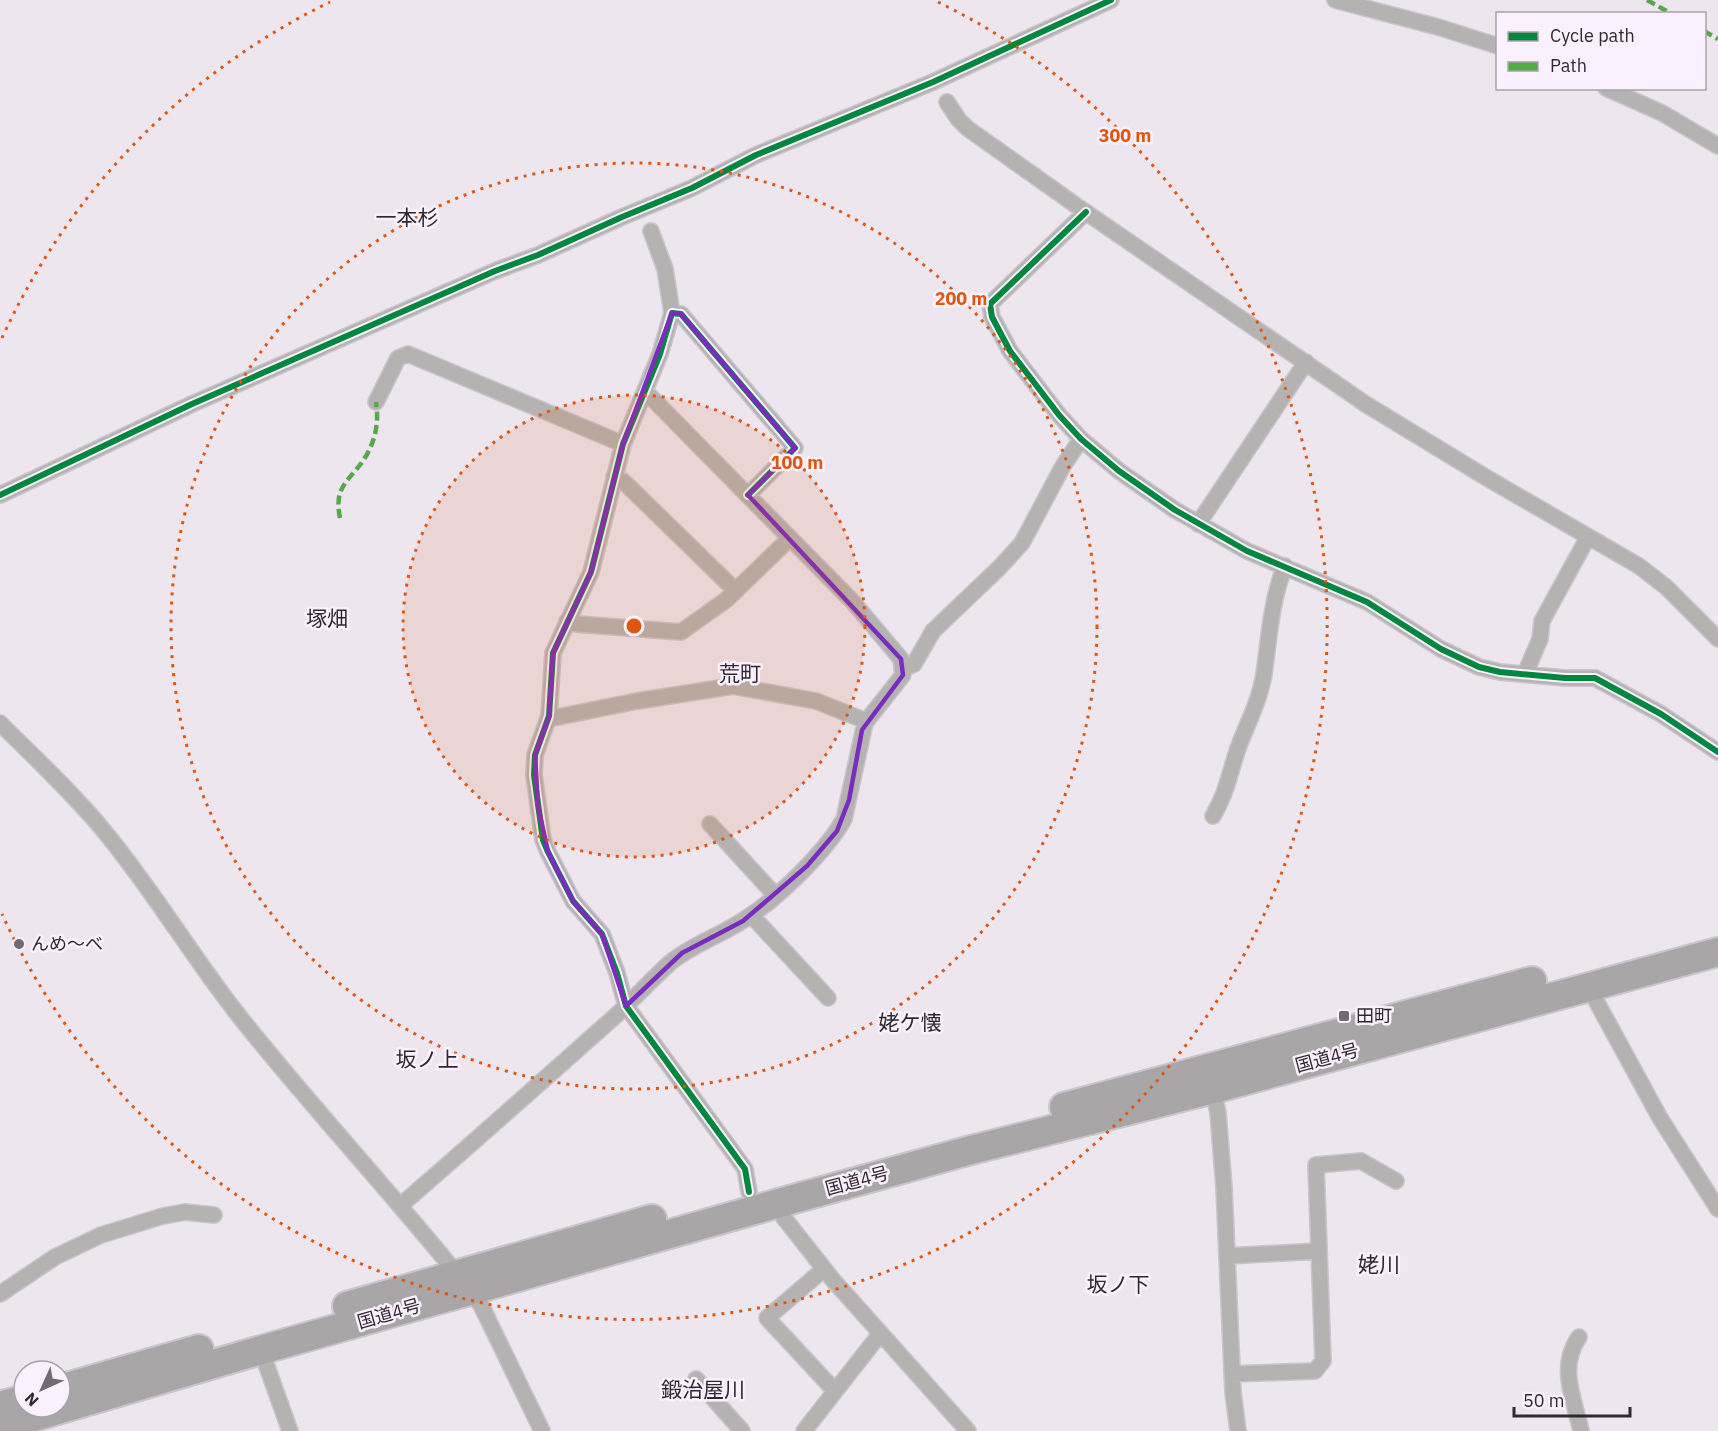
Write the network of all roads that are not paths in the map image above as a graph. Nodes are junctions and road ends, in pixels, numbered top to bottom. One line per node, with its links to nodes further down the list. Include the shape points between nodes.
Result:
1 (1111, 0): 16 (street, via 933,82 756,155 692,188 192,404)
2 (1335, 0): 3 (street)
3 (1496, 46)
4 (1611, 90): 6 (street, via 1662,112)
5 (946, 102): 7 (street, via 967,128)
6 (1718, 146)
7 (1086, 212): 10 (street); 13 (street, via 990,304 992,317 1018,364)
8 (651, 231): 9 (street, via 665,269)
9 (672, 313): 11 (street); 17 (street, via 681,314 795,448)
10 (1306, 362): 18 (street); 19 (street, via 1367,405)
11 (645, 391): 14 (street); 17 (street)
12 (376, 402): 14 (street, via 398,358 408,354)
13 (1081, 439): 18 (street, via 1151,495); 25 (street, via 1022,543 933,631 914,664)
14 (623, 444): 15 (street)
15 (614, 477): 22 (street, via 624,481); 23 (street, via 591,572)
16 (0, 495)
17 (748, 495): 20 (street)
18 (1198, 524): 21 (street)
19 (1588, 537): 24 (street, via 1651,574); 26 (street, via 1542,621 1540,639)
20 (790, 538): 22 (street); 25 (street, via 901,658)
21 (1285, 566): 26 (street, via 1367,602 1441,649 1479,667); 31 (street, via 1256,704 1224,796)
22 (736, 591): 23 (street, via 681,632)
23 (567, 621): 27 (street, via 553,653)
24 (1718, 639)
25 (902, 669): 28 (street, via 903,675)
26 (1525, 674): 30 (street, via 1595,678 1661,714)
27 (548, 719): 28 (street, via 733,686 816,701); 39 (street, via 535,755 534,775 543,840 573,901 602,934)
28 (866, 721): 33 (street, via 844,819 807,866)
29 (0, 723): 44 (street, via 105,832 243,1021)
30 (1718, 752)
31 (1213, 816)
32 (710, 824): 33 (street)
33 (775, 895): 34 (street)
34 (751, 915): 38 (street); 39 (street, via 682,953)
35 (1718, 933): 40 (highway, 国道4号)
36 (1718, 952): 37 (highway, 国道4号)
37 (1588, 986): 40 (highway, 国道4号); 45 (street, via 1660,1118)
38 (828, 998)
39 (626, 1006): 42 (street, via 745,1169); 44 (street)
40 (1210, 1078): 42 (highway, 国道4号); 43 (highway, 国道4号); 48 (street, via 1218,1113)
41 (1396, 1181): 47 (street, via 1361,1161 1316,1165)
42 (749, 1192): 50 (highway, 国道4号)
43 (779, 1203): 49 (street, via 784,1218); 50 (highway, 国道4号)
44 (401, 1205): 50 (street)
45 (1718, 1209)
46 (214, 1215): 51 (street, via 185,1212 100,1235 55,1257)
47 (1319, 1251): 48 (street); 55 (street, via 1323,1361 1315,1371)
48 (1227, 1256): 55 (street)
49 (824, 1269): 52 (street); 58 (street, via 767,1318)
50 (464, 1282): 54 (highway, 国道4号); 57 (highway, 国道4号); 61 (street, via 481,1305)
51 (0, 1294)
52 (880, 1334): 58 (street); 64 (street)
53 (1579, 1338): 66 (street, via 1569,1354 1567,1372)
54 (261, 1350): 59 (highway, 国道4号); 60 (street)
55 (1232, 1374): 65 (street)
56 (696, 1379): 62 (street)
57 (72, 1386)
58 (835, 1391): 63 (street)
59 (0, 1427)
60 (290, 1431)
61 (542, 1431)
62 (742, 1431)
63 (804, 1431)
64 (968, 1431)
65 (1238, 1431)
66 (1581, 1431)

